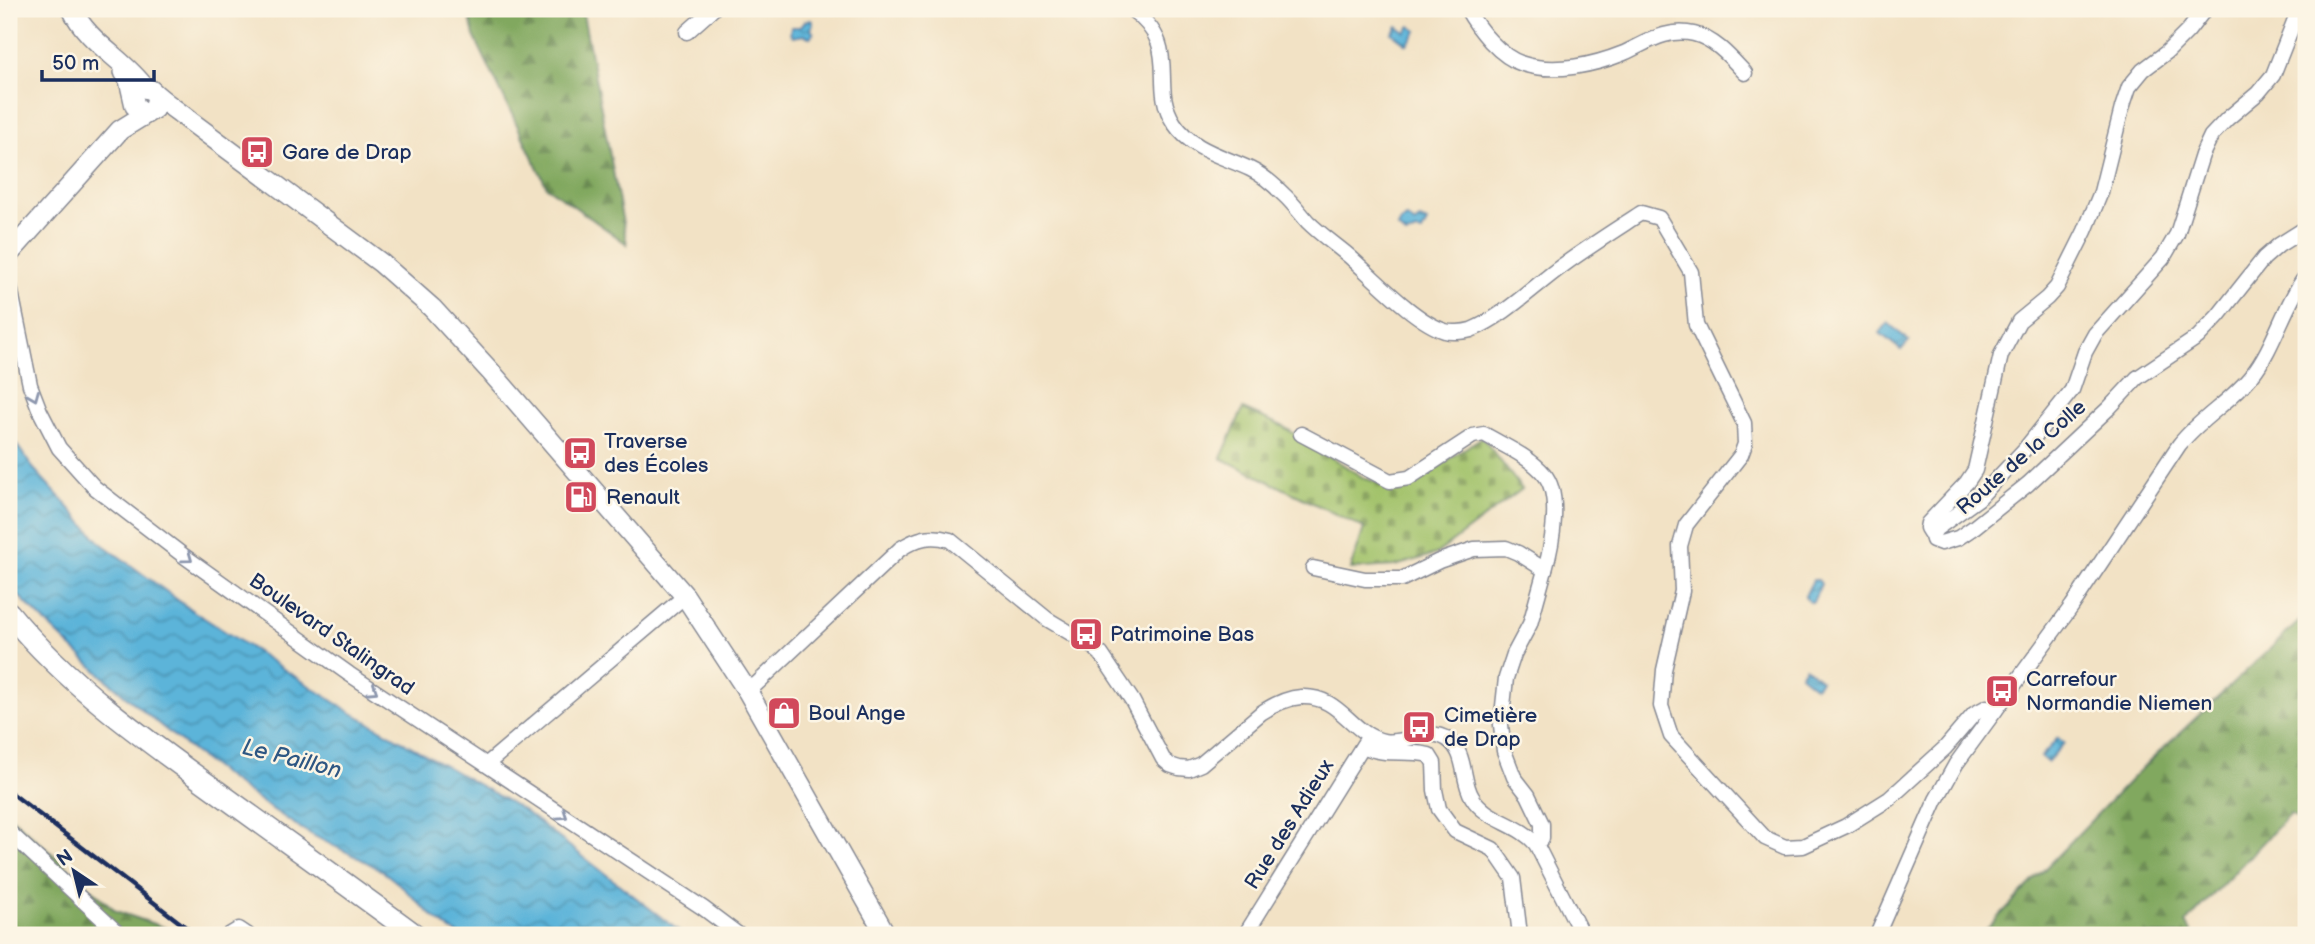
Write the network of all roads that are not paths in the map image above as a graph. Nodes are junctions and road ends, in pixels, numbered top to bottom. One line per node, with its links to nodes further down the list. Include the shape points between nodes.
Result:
1 (72, 9): 9 (street, via 86,31 118,62)
2 (713, 9): 7 (street)
3 (1131, 9): 22 (street, via 1145,19 1162,49 1167,106 1185,137 1269,181 1404,305 1446,331 1469,331 1497,316 1562,265 1641,213 1659,218 1691,272 1696,325 1744,423 1745,444 1686,525 1680,546 1682,591 1664,670 1661,706 1671,736 1765,838 1784,847 1802,846 1846,826 1889,799 1945,748 1974,713 1987,707)
4 (1467, 9): 8 (street, via 1498,49 1522,64 1579,66 1623,53 1665,33 1696,34 1726,53)
5 (2205, 9): 15 (street, via 2129,87 2101,192 2085,231 2057,287 2019,321 2009,337 1975,470 1928,523)
6 (2299, 9): 15 (street, Route de la Colle, via 2273,75 2211,136 2177,234 2163,258 2095,334 2072,390 1979,498)
7 (687, 33)
8 (1745, 73)
9 (144, 102): 11 (street); 18 (street, via 174,107 381,263 432,308)
10 (2306, 228): 15 (street, Route de la Colle, via 2264,258 2198,337 2137,378 2028,484 1958,538 1941,543)
11 (9, 254)
12 (2306, 276): 22 (street, via 2254,373 2179,445 2072,606)
13 (9, 282): 24 (street, Boulevard Stalingrad, one-way to 24, via 30,385 40,411 59,448 94,487 349,674)
14 (1301, 434): 17 (street, via 1390,481 1409,478 1473,436 1485,434 1529,460 1546,476 1555,509)
15 (1932, 536)
16 (1313, 568): 17 (street, via 1364,579 1402,579 1474,549 1506,548)
17 (1545, 570): 26 (street, via 1530,624 1506,678 1500,724 1514,777 1542,824 1542,838)
18 (685, 596): 21 (street); 24 (street)
19 (9, 613): 31 (main road, via 109,711)
20 (9, 630): 30 (main road, via 49,671 157,761)
21 (748, 692): 23 (street, via 900,549 911,541 937,536 950,540 1047,619 1101,654 1132,700 1156,750 1170,765 1189,768 1201,764 1270,706 1295,698 1317,697 1329,702); 33 (street)
22 (1995, 711): 37 (street, via 1936,800)
23 (1366, 741): 26 (street, via 1430,734 1447,738 1460,755 1476,803); 34 (street, Rue des Adieux); 35 (street, via 1377,753 1429,755 1439,809 1455,831 1493,849 1513,878)
24 (487, 764): 32 (street, Boulevard Stalingrad, one-way to 32)
25 (9, 832): 28 (street)
26 (1536, 844): 36 (street)
27 (230, 934): 29 (street, via 239,929)
28 (120, 935)
29 (248, 935)
30 (399, 935)
31 (415, 935)
32 (739, 935)
33 (886, 935)
34 (1245, 935)
35 (1520, 935)
36 (1582, 935)
37 (1877, 935)

